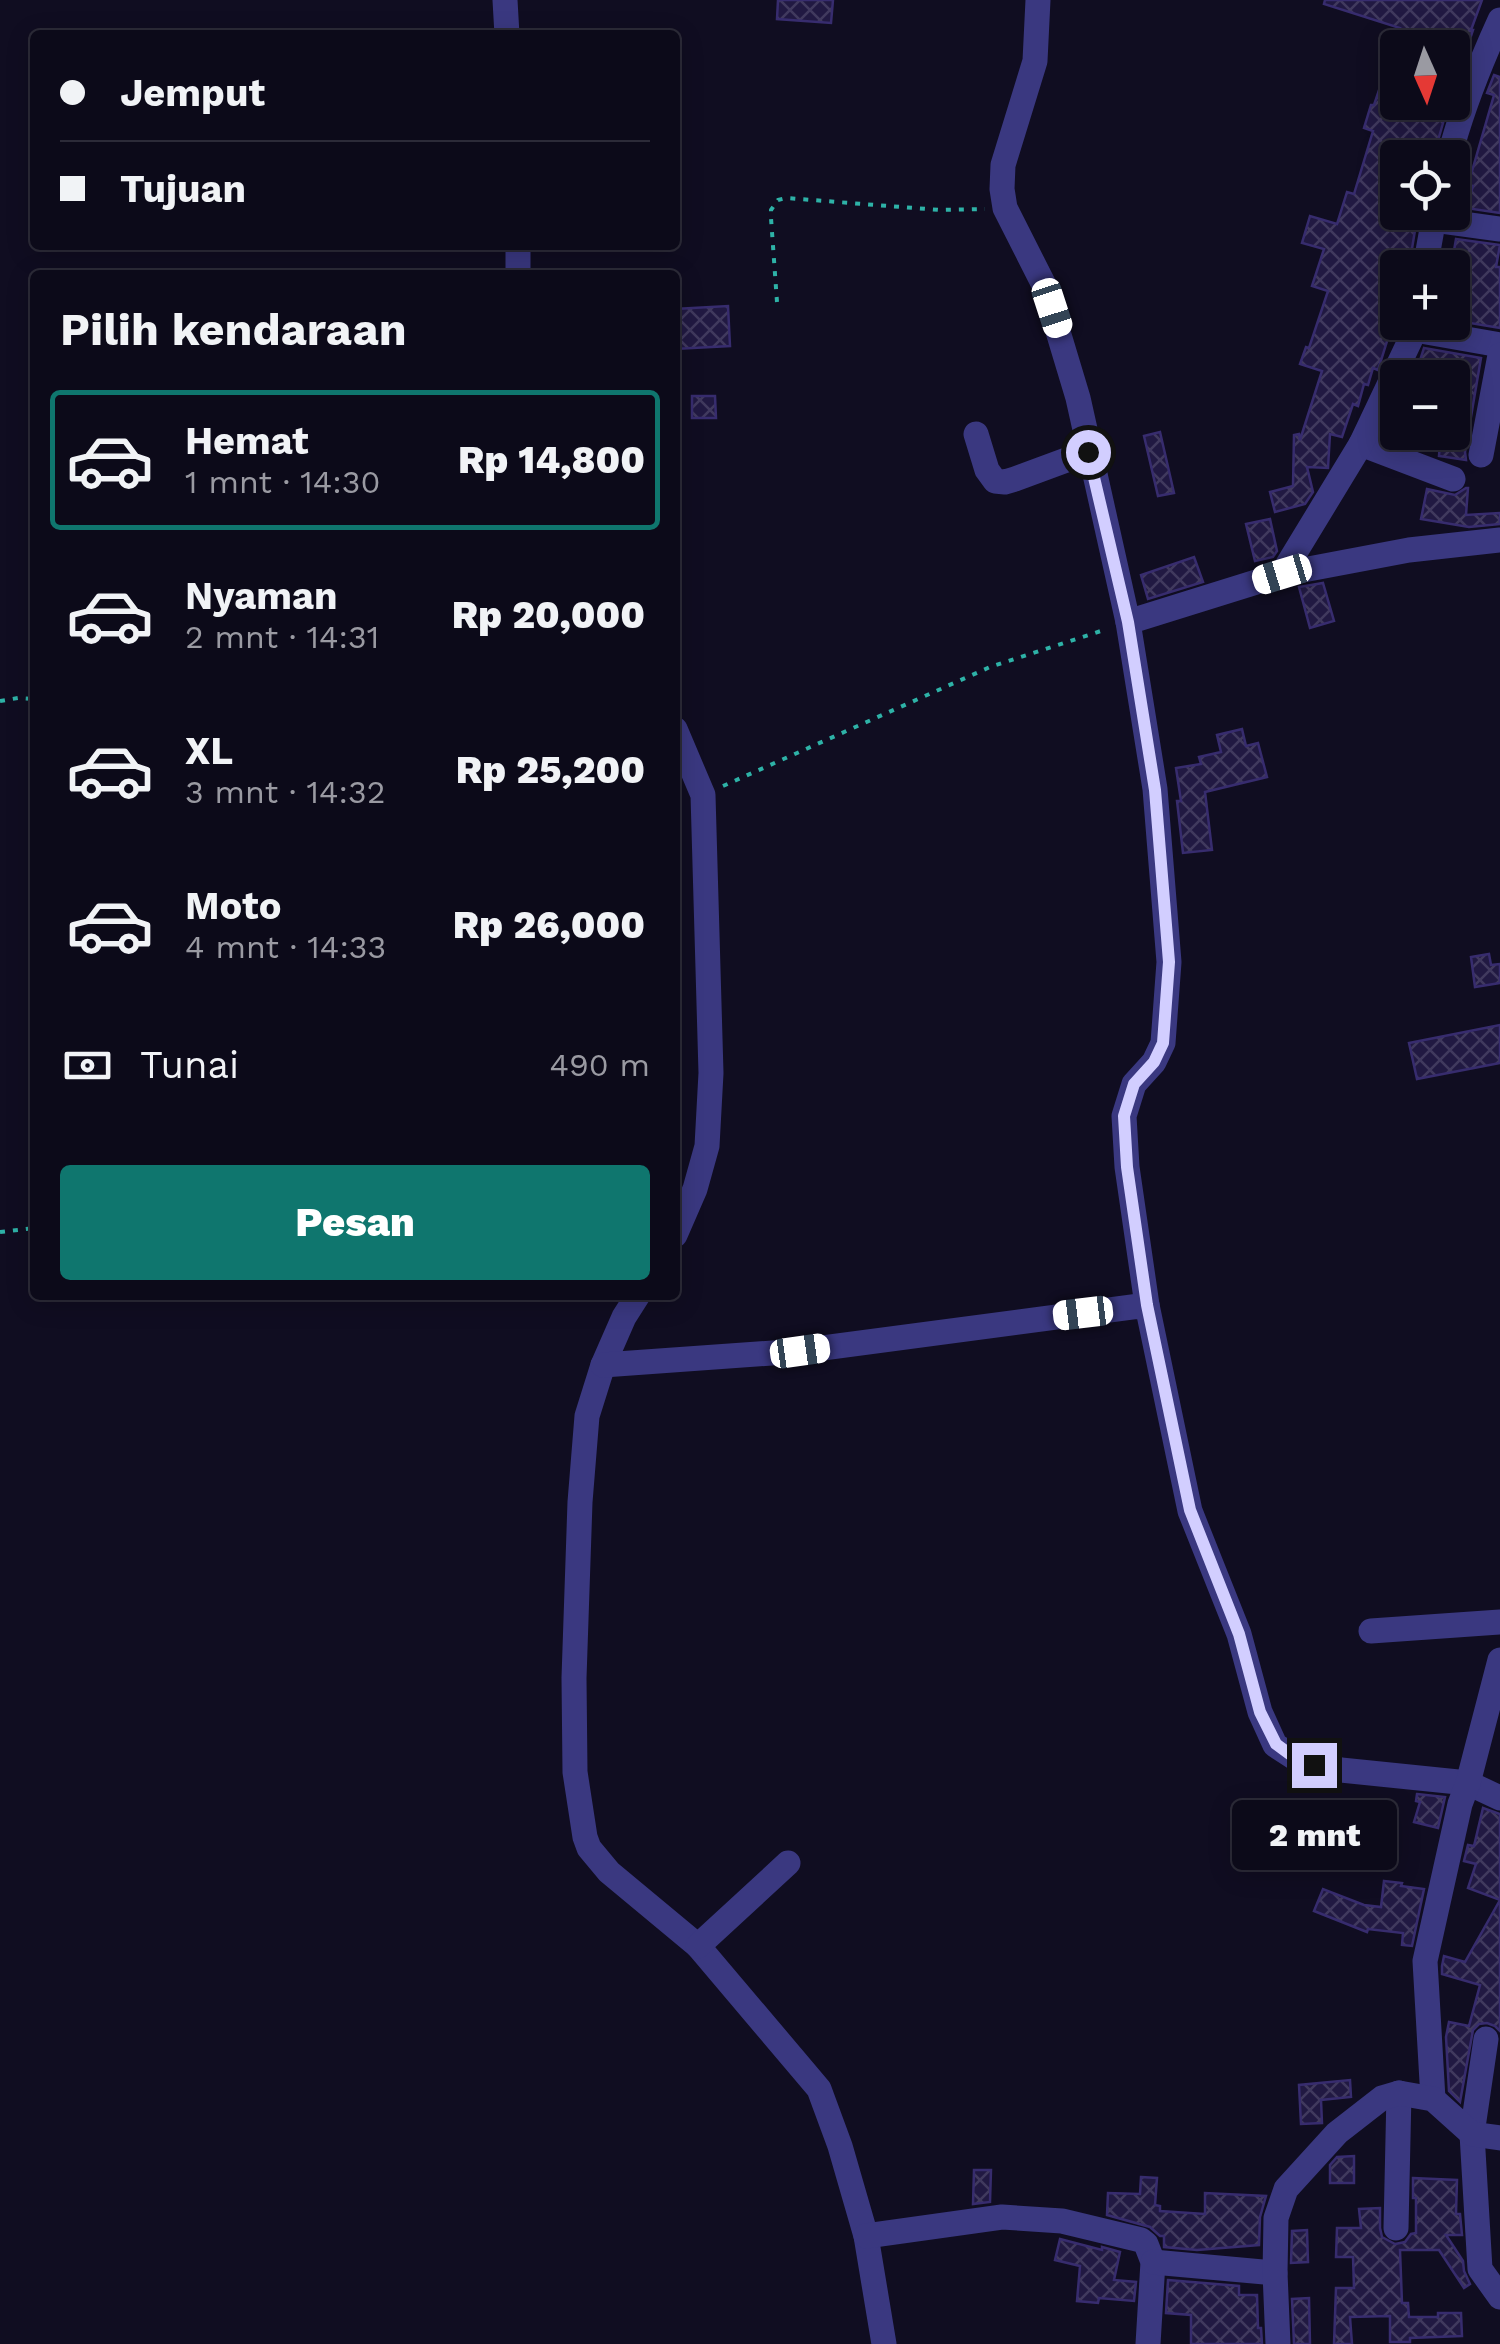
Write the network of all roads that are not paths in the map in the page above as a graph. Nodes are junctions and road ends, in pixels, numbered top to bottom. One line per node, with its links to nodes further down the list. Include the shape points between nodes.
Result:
1 (505, 0): 4 (street)
2 (1038, 0): 14 (street, via 1035,60 1002,189 1044,285)
3 (1500, 20): 5 (street)
4 (508, 30)
5 (1453, 140)
6 (1470, 223): 7 (street)
7 (1500, 229)
8 (1470, 338): 10 (street)
9 (1409, 340): 13 (street)
10 (1500, 345)
11 (1500, 356): 15 (street)
12 (976, 434): 14 (street, via 995,480)
13 (1361, 444): 16 (street); 18 (street)
14 (1088, 452): 19 (street)
15 (1481, 455)
16 (1454, 478)
17 (1500, 540): 18 (street)
18 (1282, 574): 19 (street)
19 (1128, 622): 23 (street, via 1155,790 1169,962 1163,1043 1134,1084 1124,1116)
20 (680, 741): 21 (street, via 703,794 711,1073 707,1146)
21 (680, 1224)
22 (635, 1300): 24 (street)
23 (1147, 1305): 24 (street, via 800,1351); 28 (street, via 1190,1510 1276,1744 1295,1758 1342,1770)
24 (603, 1365): 31 (street, via 587,1416 580,1502 574,1678 580,1818 598,1861)
25 (1500, 1622): 26 (street)
26 (1371, 1631)
27 (1500, 1660): 28 (street)
28 (1468, 1783): 29 (street); 34 (street, via 1425,1961)
29 (1500, 1798)
30 (788, 1862): 31 (street)
31 (698, 1946): 38 (street, via 819,2088)
32 (1486, 2039): 35 (street)
33 (1400, 2093): 34 (street); 37 (street); 40 (street, via 1382,2098 1336,2132 1286,2189 1276,2218)
34 (1433, 2098): 35 (street)
35 (1472, 2134): 36 (street); 41 (street, via 1480,2269)
36 (1500, 2138)
37 (1396, 2228)
38 (866, 2236): 39 (street, via 1002,2217 1062,2222 1141,2240); 42 (street)
39 (1153, 2262): 40 (street); 43 (street)
40 (1275, 2273): 44 (street)
41 (1500, 2298)
42 (884, 2344)
43 (1148, 2344)
44 (1278, 2344)

